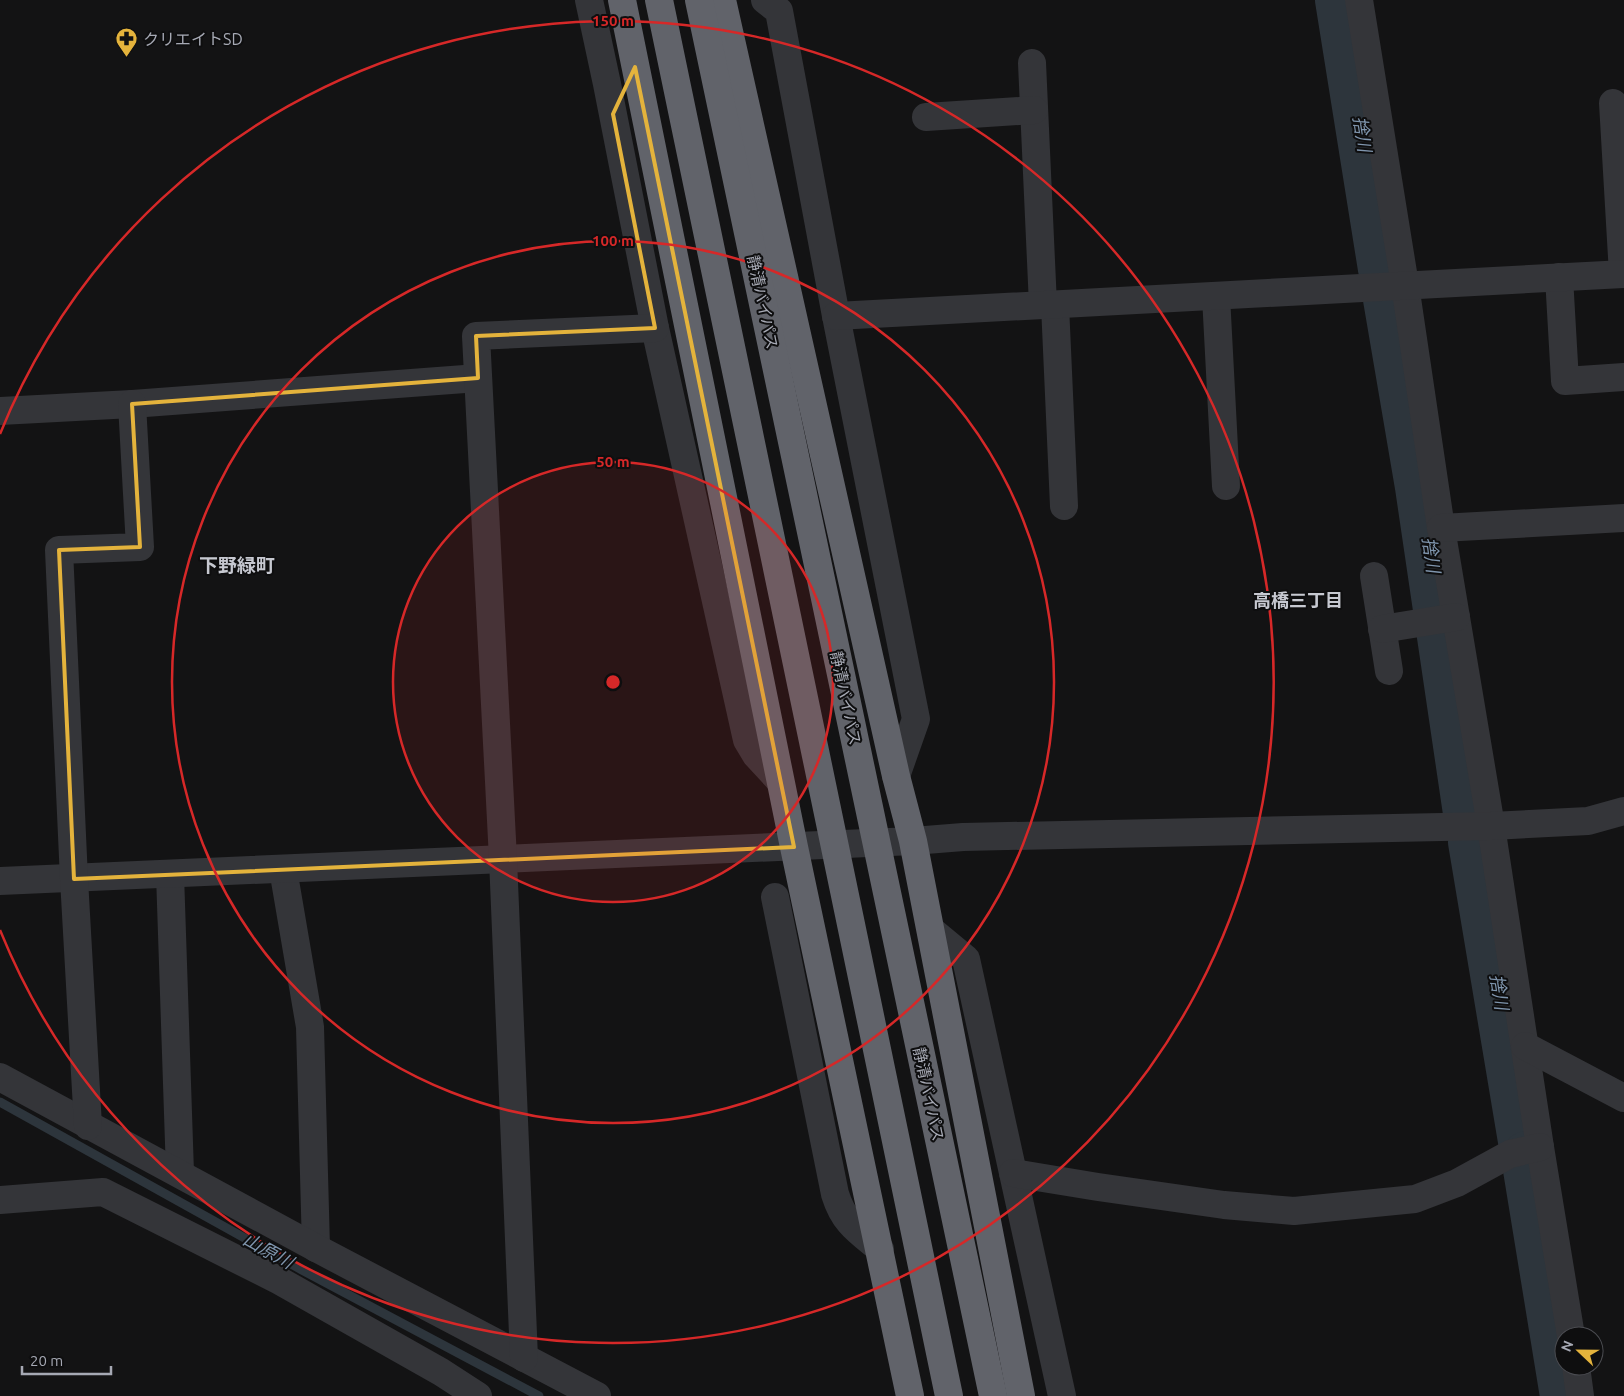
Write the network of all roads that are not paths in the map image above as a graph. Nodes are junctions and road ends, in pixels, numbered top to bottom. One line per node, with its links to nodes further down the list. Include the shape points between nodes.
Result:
1 (589, 0): 12 (street)
2 (622, 0): 9 (highway)
3 (659, 0): 64 (highway, bridge)
4 (699, 0): 65 (highway, 静清バイパス, bridge)
5 (722, 0): 33 (highway)
6 (765, 0): 19 (street, via 779,11)
7 (1360, 0): 16 (street)
8 (1032, 63): 11 (street)
9 (635, 67): 12 (street); 34 (highway)
10 (1613, 103): 14 (street)
11 (1034, 110): 13 (street); 18 (street)
12 (613, 114): 20 (street)
13 (926, 117)
14 (1624, 274): 15 (street)
15 (1559, 277): 16 (street); 21 (street, via 1566,381)
16 (1405, 285): 17 (street); 28 (street)
17 (1216, 296): 18 (street); 25 (street)
18 (1049, 305): 19 (street); 26 (street)
19 (836, 316): 33 (street, via 916,719)
20 (655, 328): 22 (street, via 476,336); 34 (street, via 747,740)
21 (1624, 377)
22 (478, 378): 23 (street); 39 (street)
23 (132, 404): 24 (street); 42 (street, via 140,547 59,550)
24 (0, 411)
25 (1226, 486)
26 (1064, 506)
27 (1624, 518): 28 (street)
28 (1441, 528): 30 (street)
29 (1374, 576): 31 (street)
30 (1456, 617): 31 (street); 36 (street)
31 (1382, 629): 32 (street)
32 (1389, 671)
33 (896, 776): 37 (highway)
34 (780, 781): 38 (highway)
35 (1624, 811): 36 (street, via 1588,821)
36 (1491, 826): 37 (street, via 963,837); 48 (street)
37 (913, 841): 38 (street); 45 (highway)
38 (794, 846): 39 (street); 46 (highway)
39 (503, 859): 40 (street); 59 (street)
40 (284, 869): 41 (street); 56 (street, via 310,1027)
41 (170, 874): 42 (street); 53 (street)
42 (74, 879): 43 (street); 51 (street)
43 (0, 881)
44 (776, 897): 47 (street)
45 (931, 930): 54 (street, via 966,959); 66 (highway)
46 (812, 933): 47 (street); 57 (highway)
47 (796, 996): 57 (street, via 840,1210 854,1229)
48 (1525, 1046): 50 (street); 52 (street)
49 (0, 1077): 51 (street)
50 (1624, 1098)
51 (88, 1126): 53 (street)
52 (1540, 1147): 54 (street, via 1510,1154 1457,1183 1415,1199 1294,1211 1224,1205); 58 (street)
53 (180, 1173): 56 (street)
54 (1013, 1173): 67 (street)
55 (0, 1200): 61 (street, via 103,1192 280,1282)
56 (316, 1248): 59 (street)
57 (880, 1249): 63 (highway)
58 (1569, 1326)
59 (524, 1358): 62 (street)
60 (1577, 1376): 68 (street)
61 (478, 1396)
62 (597, 1396)
63 (910, 1396)
64 (949, 1396)
65 (993, 1396)
66 (1021, 1396)
67 (1062, 1396)
68 (1580, 1396)

